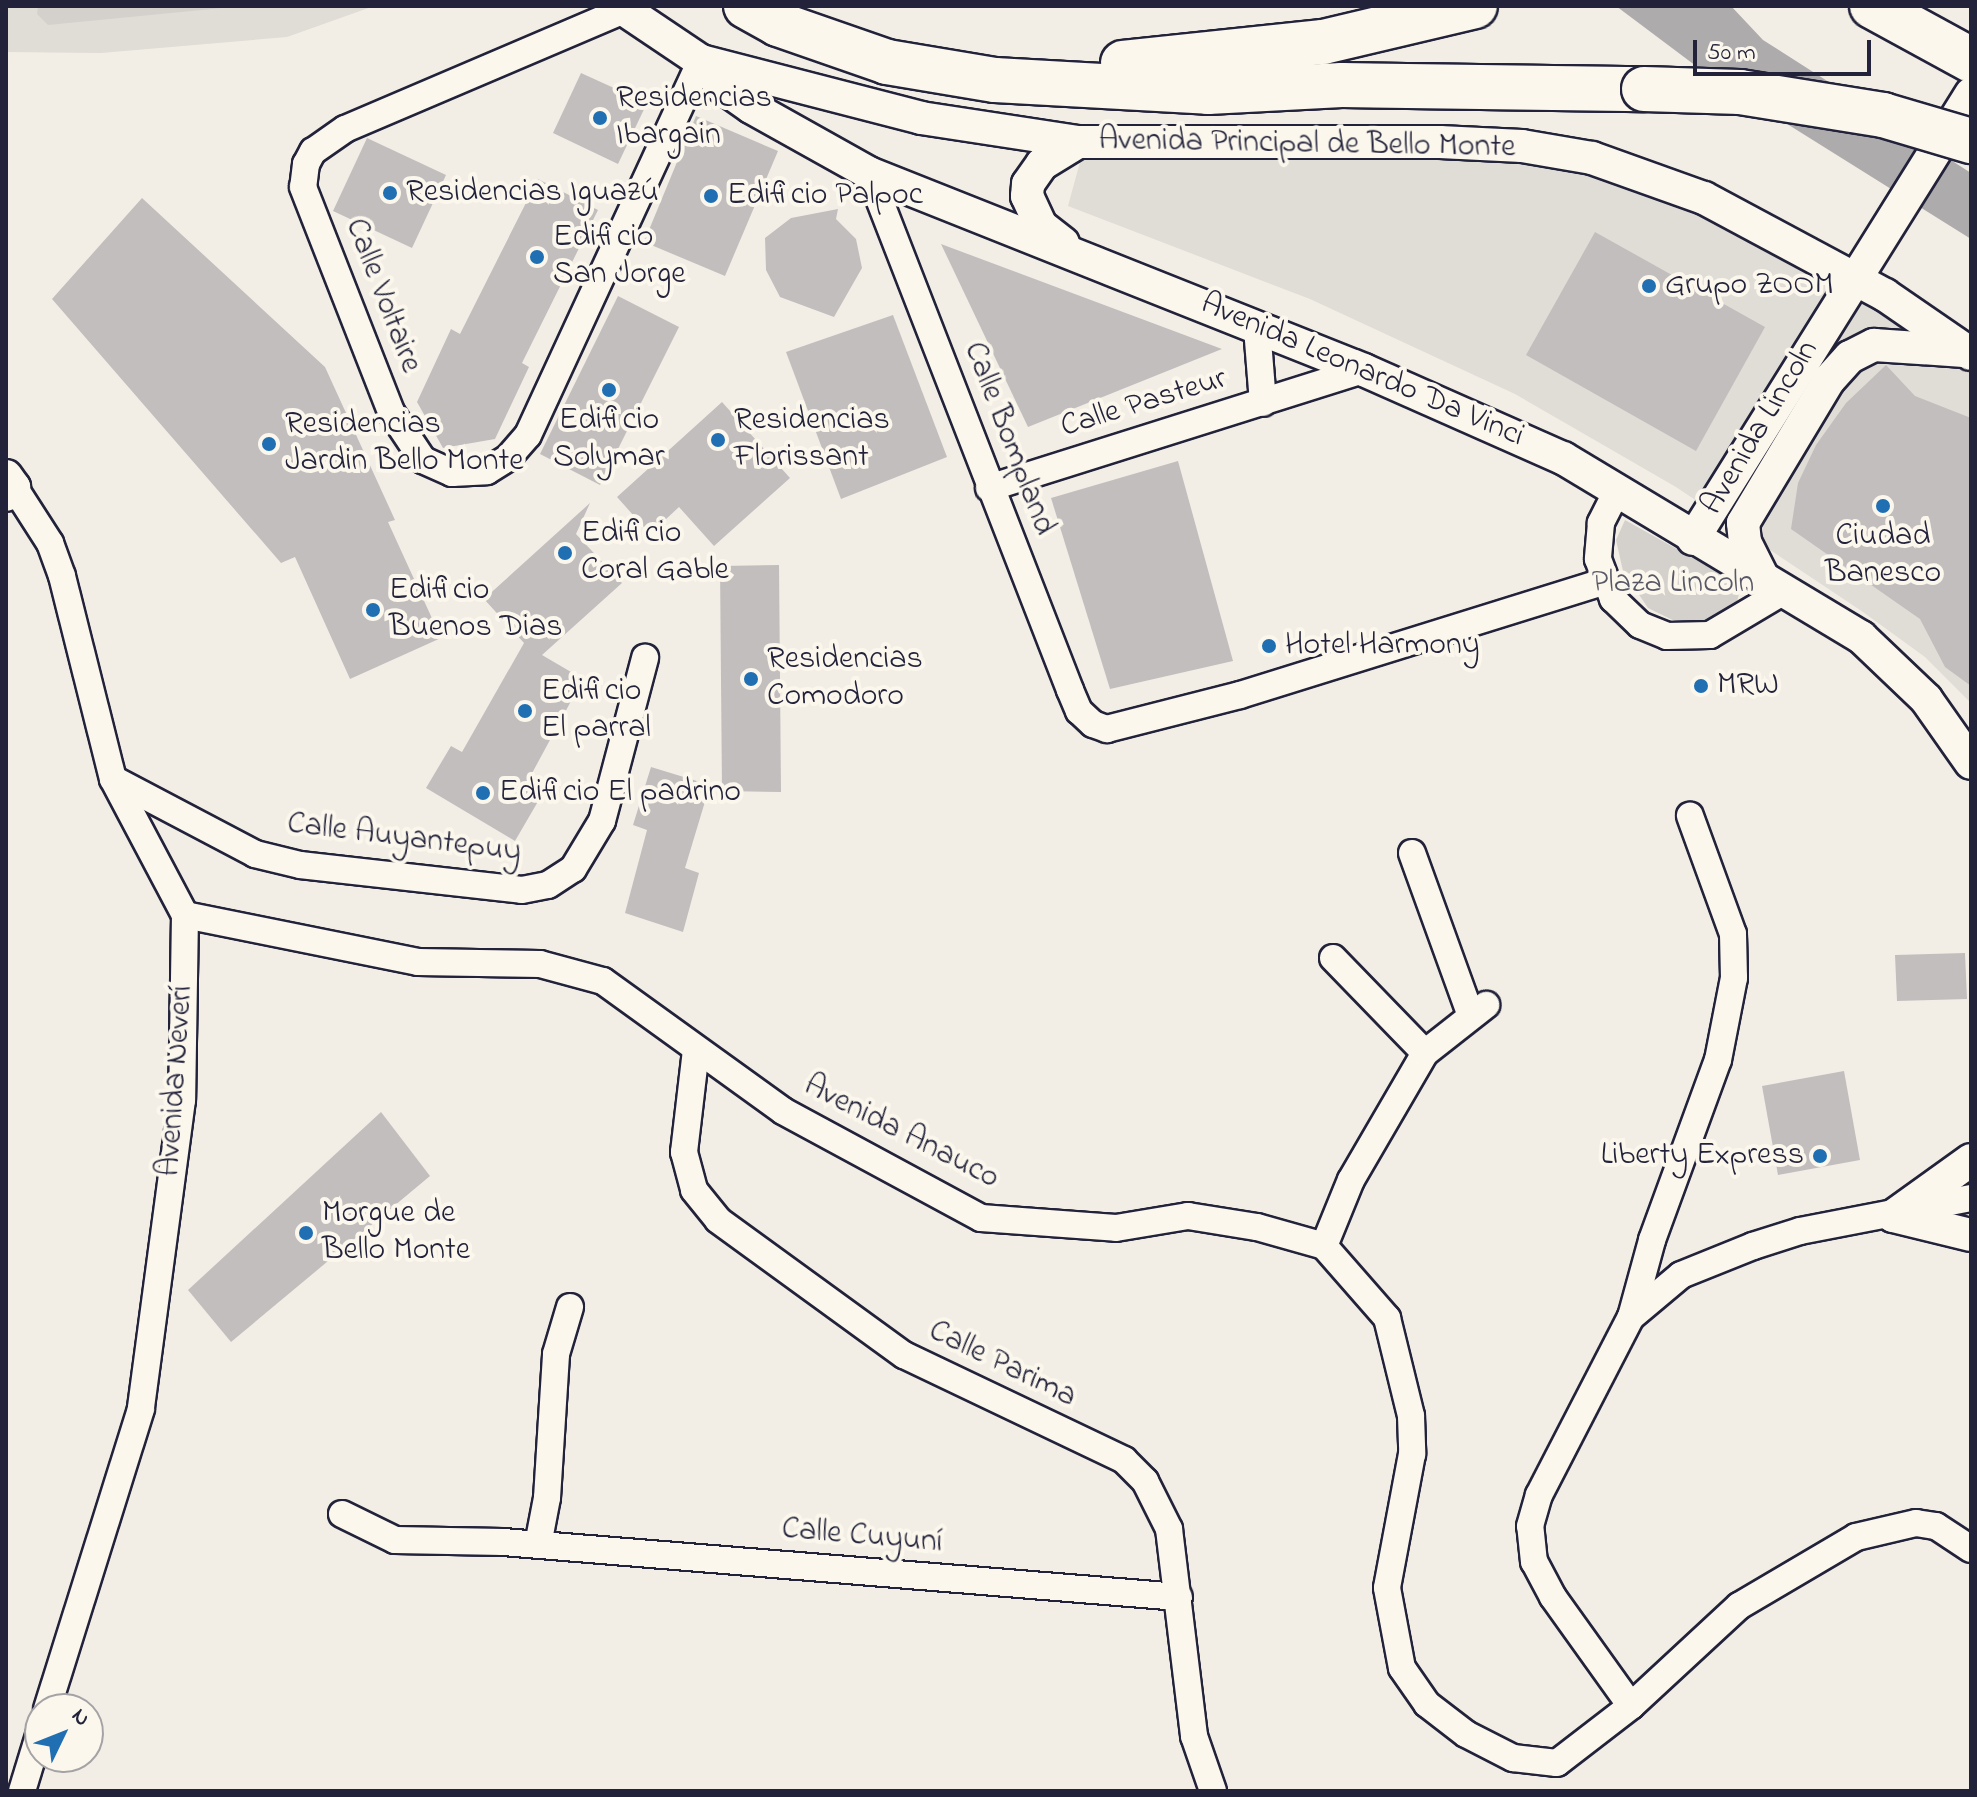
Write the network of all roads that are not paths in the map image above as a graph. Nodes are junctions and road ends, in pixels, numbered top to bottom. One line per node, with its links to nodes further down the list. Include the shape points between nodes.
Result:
1 (746, 6): 7 (highway, bridge, via 778,24 887,62 995,80 1208,92 1342,85 1740,92 1883,115)
2 (779, 6): 3 (highway, via 817,25 986,61 1148,63 1323,42)
3 (1475, 6)
4 (1872, 6): 7 (highway)
5 (622, 8): 6 (street, Avenida Principal de Bello Monte); 6 (street, Calle Voltaire, via 345,129 313,151 306,164 303,187 391,412 423,460 452,473 475,474 508,458 528,435)
6 (701, 61): 8 (street, Avenida Principal de Bello Monte, via 868,108); 9 (street, Avenida Leonardo Da Vinci, via 721,86 751,107)
7 (1958, 63): 11 (street, Avenida Lincoln, via 1875,242)
8 (1078, 142): 10 (street, via 1042,164 1028,184 1027,196 1041,226); 11 (street, Avenida Principal de Bello Monte, via 1440,142 1522,146 1592,158 1704,198)
9 (869, 173): 10 (street, Avenida Leonardo Da Vinci); 17 (street, Calle Bompland)
10 (1075, 251): 12 (street, Avenida Leonardo Da Vinci)
11 (1853, 277): 13 (street, Avenida Principal de Bello Monte); 19 (street, Avenida Lincoln)
12 (1257, 328): 14 (street, Avenida Leonardo Da Vinci); 15 (street)
13 (1969, 352): 21 (street, via 1874,345 1850,357 1829,380 1743,523 1745,542)
14 (1364, 370): 15 (street, Calle Pasteur); 18 (street, Avenida Leonardo Da Vinci, via 1505,430)
15 (1263, 403): 17 (street, Calle Pasteur)
16 (9, 486): 24 (street, Avenida Neverí, via 50,543 62,576)
17 (989, 488): 20 (street, Calle Bompland, via 1079,711 1107,729 1240,695)
18 (1617, 491): 19 (street, Avenida Leonardo Da Vinci); 20 (street, via 1598,541)
19 (1693, 539): 21 (street, Avenida Leonardo Da Vinci)
20 (1603, 582): 21 (street, via 1624,613 1667,636 1710,635)
21 (1774, 585): 23 (street, Avenida Leonardo Da Vinci, via 1861,637 1895,666 1926,699)
22 (645, 658): 24 (street, Calle Auyantepuy, via 602,821 573,869 548,885 522,890 300,865 255,854)
23 (1971, 763)
24 (113, 779): 27 (street, Avenida Neverí)
25 (1690, 816): 37 (street, via 1733,934 1734,978 1718,1060 1652,1240)
26 (1412, 853): 30 (street, via 1478,1009)
27 (185, 915): 29 (street, Avenida Anauco, via 418,962 540,964 603,981); 42 (street, Avenida Neverí, via 182,1100 141,1409)
28 (1333, 958): 30 (street)
29 (696, 1050): 35 (street, Avenida Anauco, via 783,1111 981,1218 1116,1228 1188,1216 1257,1227); 41 (street, Calle Parima, via 684,1152 694,1190 718,1220 904,1355 1124,1460 1160,1503)
30 (1425, 1053): 35 (street, via 1351,1180)
31 (1971, 1160): 33 (street)
32 (1971, 1198): 33 (street)
33 (1893, 1216): 34 (street); 37 (street, via 1800,1231 1702,1264 1662,1287)
34 (1971, 1235)
35 (1324, 1246): 43 (street, via 1387,1318 1411,1416 1412,1454 1387,1588 1402,1668 1427,1704 1466,1734 1513,1758 1557,1763)
36 (570, 1307): 39 (street, via 556,1354 547,1498)
37 (1631, 1317): 43 (street, via 1545,1484 1530,1526 1534,1562 1553,1597)
38 (342, 1514): 39 (street, Calle Cuyuní, via 395,1540)
39 (538, 1545): 41 (street, Calle Cuyuní)
40 (1971, 1549): 43 (street, via 1936,1526 1916,1523 1856,1537 1739,1606)
41 (1179, 1597): 44 (street, Calle Parima, via 1194,1736)
42 (52, 1693)
43 (1631, 1706)
44 (1213, 1791)

